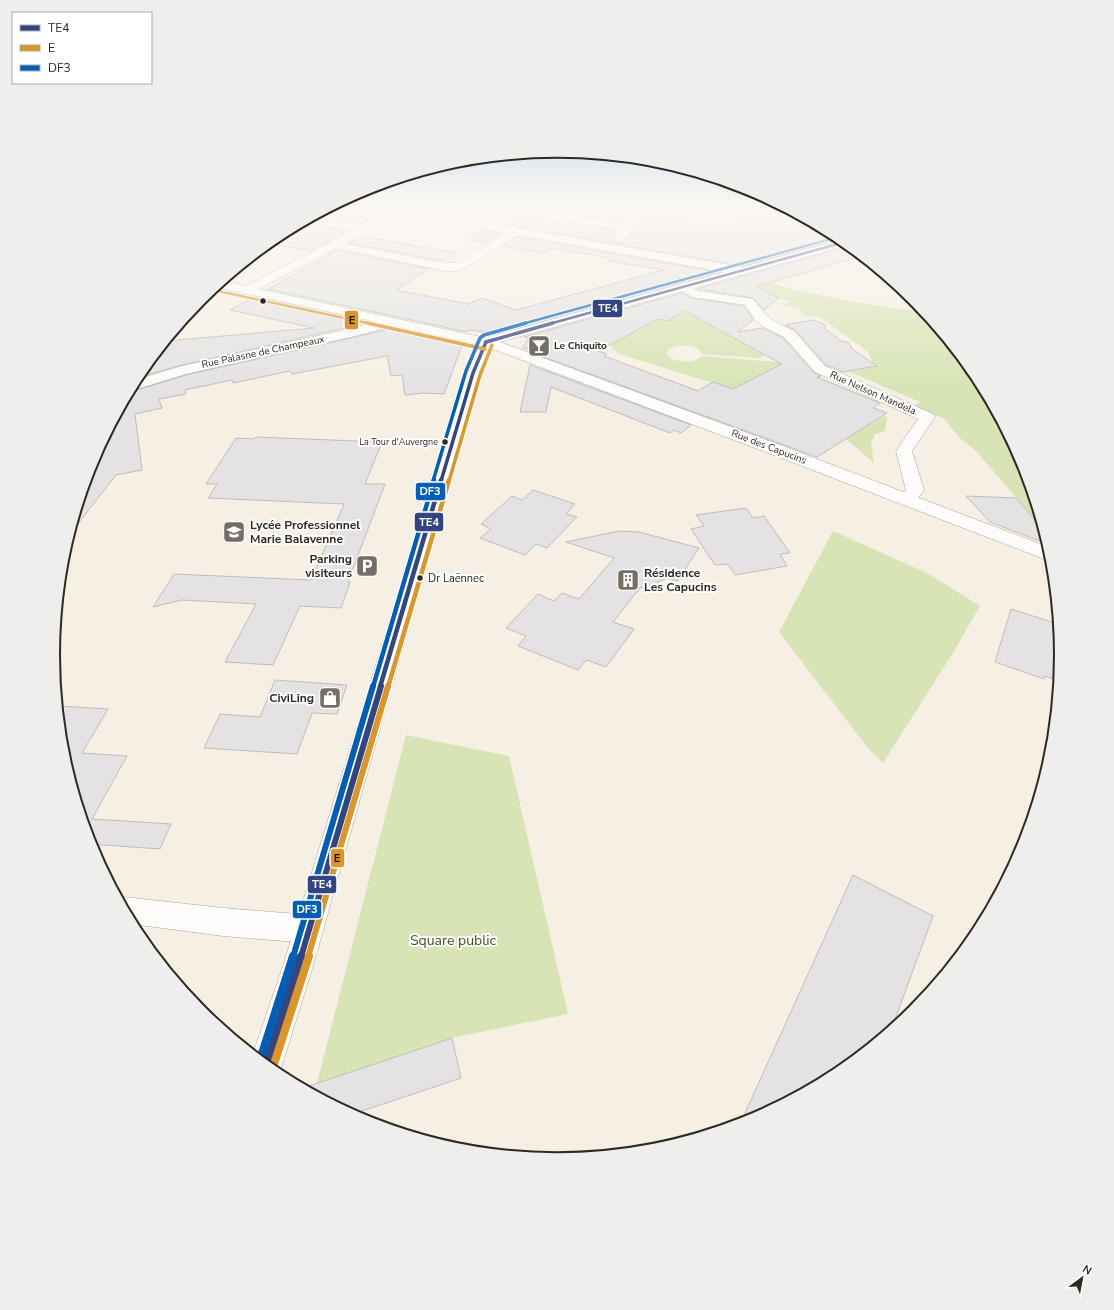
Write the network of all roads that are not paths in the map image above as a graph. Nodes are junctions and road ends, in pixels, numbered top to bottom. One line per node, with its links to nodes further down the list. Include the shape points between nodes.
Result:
1 (296, 265): 9 (street)
2 (436, 265): 3 (street)
3 (463, 265)
4 (708, 265): 6 (street)
5 (762, 265): 6 (street)
6 (741, 271): 8 (street)
7 (225, 285): 9 (street, Rue des Capucins)
8 (683, 287): 11 (street); 13 (street, Rue Nelson Mandela, via 695,294 749,302 761,318 789,334 820,369 928,417 904,451 914,490)
9 (248, 290): 10 (street, Rue des Capucins)
10 (395, 321): 11 (street, Rue des Capucins); 12 (street, Rue Palasne de Champeaux, via 182,370)
11 (486, 342): 13 (street, Rue des Capucins); 16 (street, via 473,373 446,472)
12 (142, 382)
13 (907, 500): 14 (street, Rue des Capucins)
14 (1043, 552)
15 (132, 911): 16 (street)
16 (309, 929): 17 (street)
17 (268, 1059)

